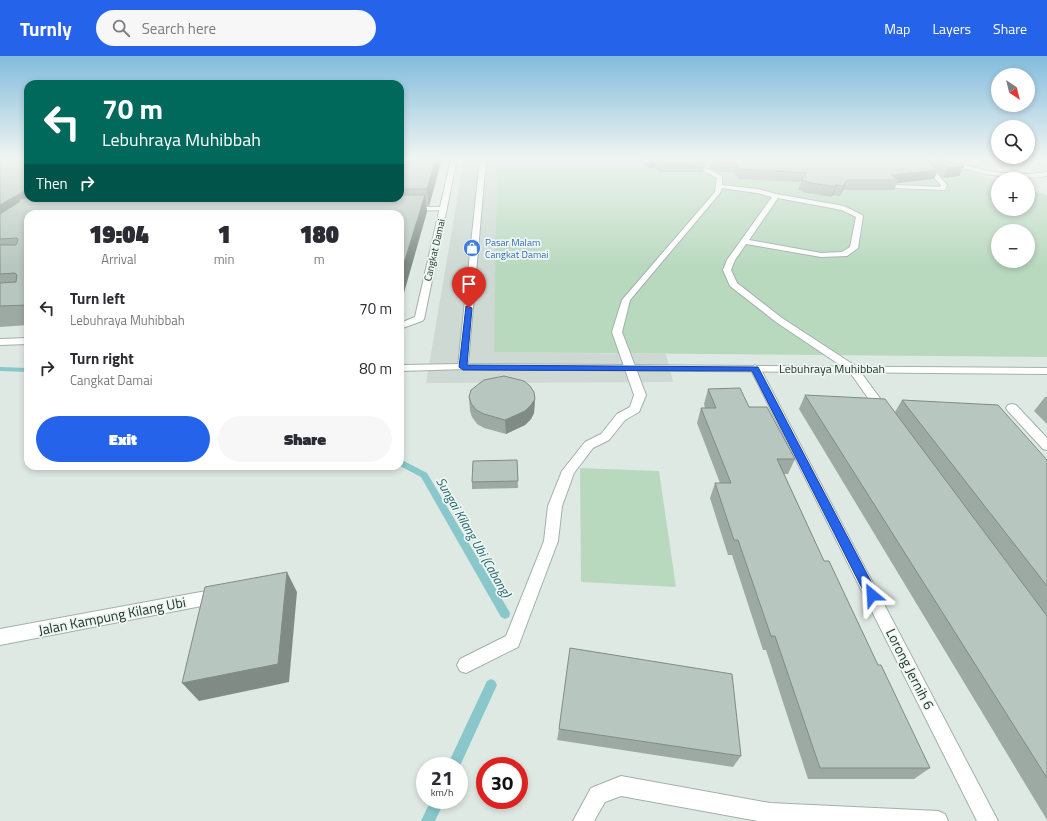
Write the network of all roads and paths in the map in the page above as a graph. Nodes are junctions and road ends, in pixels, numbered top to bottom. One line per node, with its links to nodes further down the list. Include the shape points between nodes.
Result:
1 (446, 195): 7 (street, Cangkat Damai)
2 (479, 195): 12 (street)
3 (716, 195): 14 (street, via 626,300 617,332)
4 (771, 195): 5 (street)
5 (776, 196): 8 (street); 8 (street, via 844,208 860,216 854,248 844,254 821,255)
6 (406, 209): 7 (street)
7 (443, 209): 9 (street, Cangkat Damai, via 419,319)
8 (745, 240): 16 (street, via 727,270 733,284 779,320)
9 (404, 325)
10 (24, 341): 11 (street)
11 (0, 342)
12 (463, 367): 13 (street, Lebuhraya Muhibbah); 14 (street, Lebuhraya Muhibbah)
13 (404, 368)
14 (631, 368): 15 (street, Lebuhraya Muhibbah); 23 (street, via 640,396 635,409 620,417 605,437 589,445 568,471 555,506 551,541 512,641)
15 (755, 368): 16 (street, Lebuhraya Muhibbah); 27 (street, Lorong Jernih 6)
16 (852, 369): 17 (street, Lebuhraya Muhibbah); 19 (street)
17 (1047, 372)
18 (1012, 408): 20 (street)
19 (890, 420)
20 (1047, 446)
21 (224, 595): 22 (street, Jalan Kampung Kilang Ubi)
22 (0, 637)
23 (466, 665)
24 (770, 817): 25 (street, via 621,786 598,795); 26 (street)
25 (583, 821)
26 (938, 821)
27 (988, 821)

